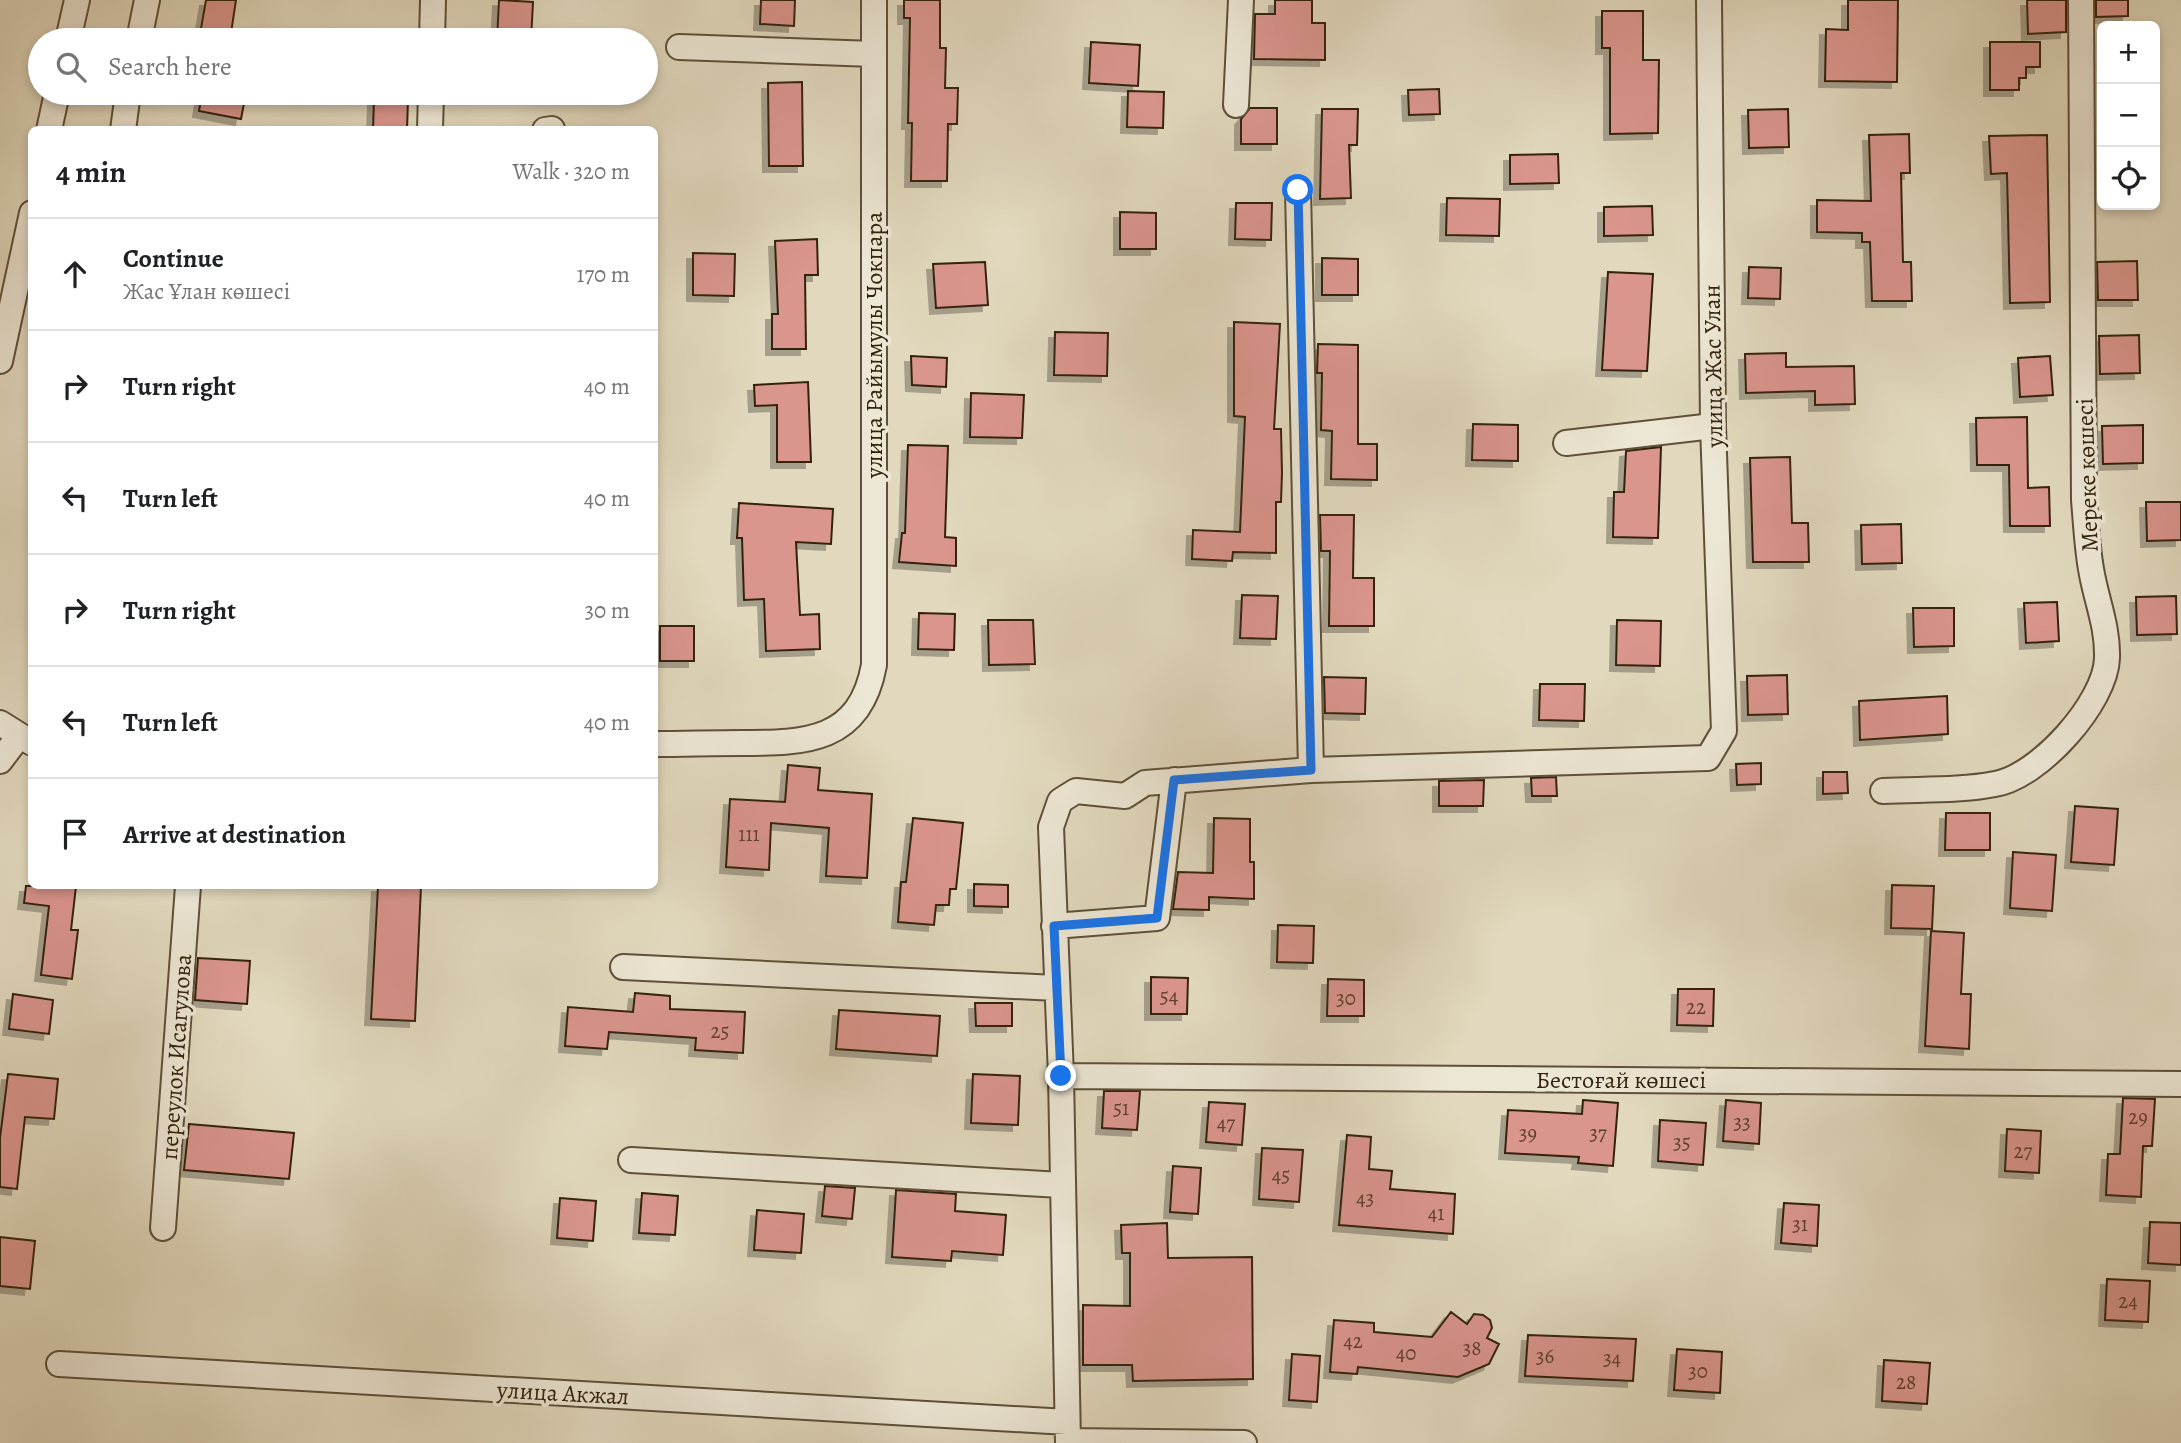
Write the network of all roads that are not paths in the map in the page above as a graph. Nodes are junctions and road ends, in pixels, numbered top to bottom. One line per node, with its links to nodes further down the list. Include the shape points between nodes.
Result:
1 (77, 0): 8 (street)
2 (146, 0): 9 (street)
3 (433, 0): 10 (street)
4 (874, 0): 12 (street, улица Райымулы Чокпара)
5 (1241, 0): 16 (street)
6 (1709, 0): 23 (street, улица Жас Улан)
7 (2081, 0): 30 (street, Мереке көшесі, via 2084,500 2091,570 2106,625 2108,661 2102,687 2088,712 2032,767 1998,784)
8 (71, 28)
9 (140, 28)
10 (432, 28)
11 (679, 47): 12 (street)
12 (874, 54): 26 (street, улица Райымулы Чокпара, via 874,665 869,690 852,715 833,730 799,743)
13 (54, 105): 17 (street)
14 (126, 105): 18 (street)
15 (431, 105): 19 (street)
16 (1236, 105)
17 (50, 126)
18 (124, 126)
19 (430, 126)
20 (1298, 190): 28 (street)
21 (28, 231): 22 (street)
22 (0, 361)
23 (1713, 426): 24 (street); 28 (street, улица Жас Улан, via 1724,731 1708,758)
24 (1566, 443)
25 (17, 734): 27 (street)
26 (658, 744)
27 (0, 761)
28 (1311, 770): 29 (street)
29 (1174, 780): 32 (street, via 1157,918); 32 (street, via 1145,783 1125,796 1076,791 1060,801 1051,827)
30 (1883, 791)
31 (188, 889): 39 (street, переулок Исагулова)
32 (1054, 926): 34 (street)
33 (623, 967): 34 (street)
34 (1056, 988): 35 (street)
35 (1061, 1076): 36 (street, Бестоғай көшесі); 38 (street)
36 (2181, 1083)
37 (631, 1160): 38 (street)
38 (1061, 1185): 41 (street)
39 (163, 1228)
40 (59, 1364): 41 (street, улица Акжал)
41 (1068, 1436): 42 (street, улица Акжал)
42 (1244, 1443)

